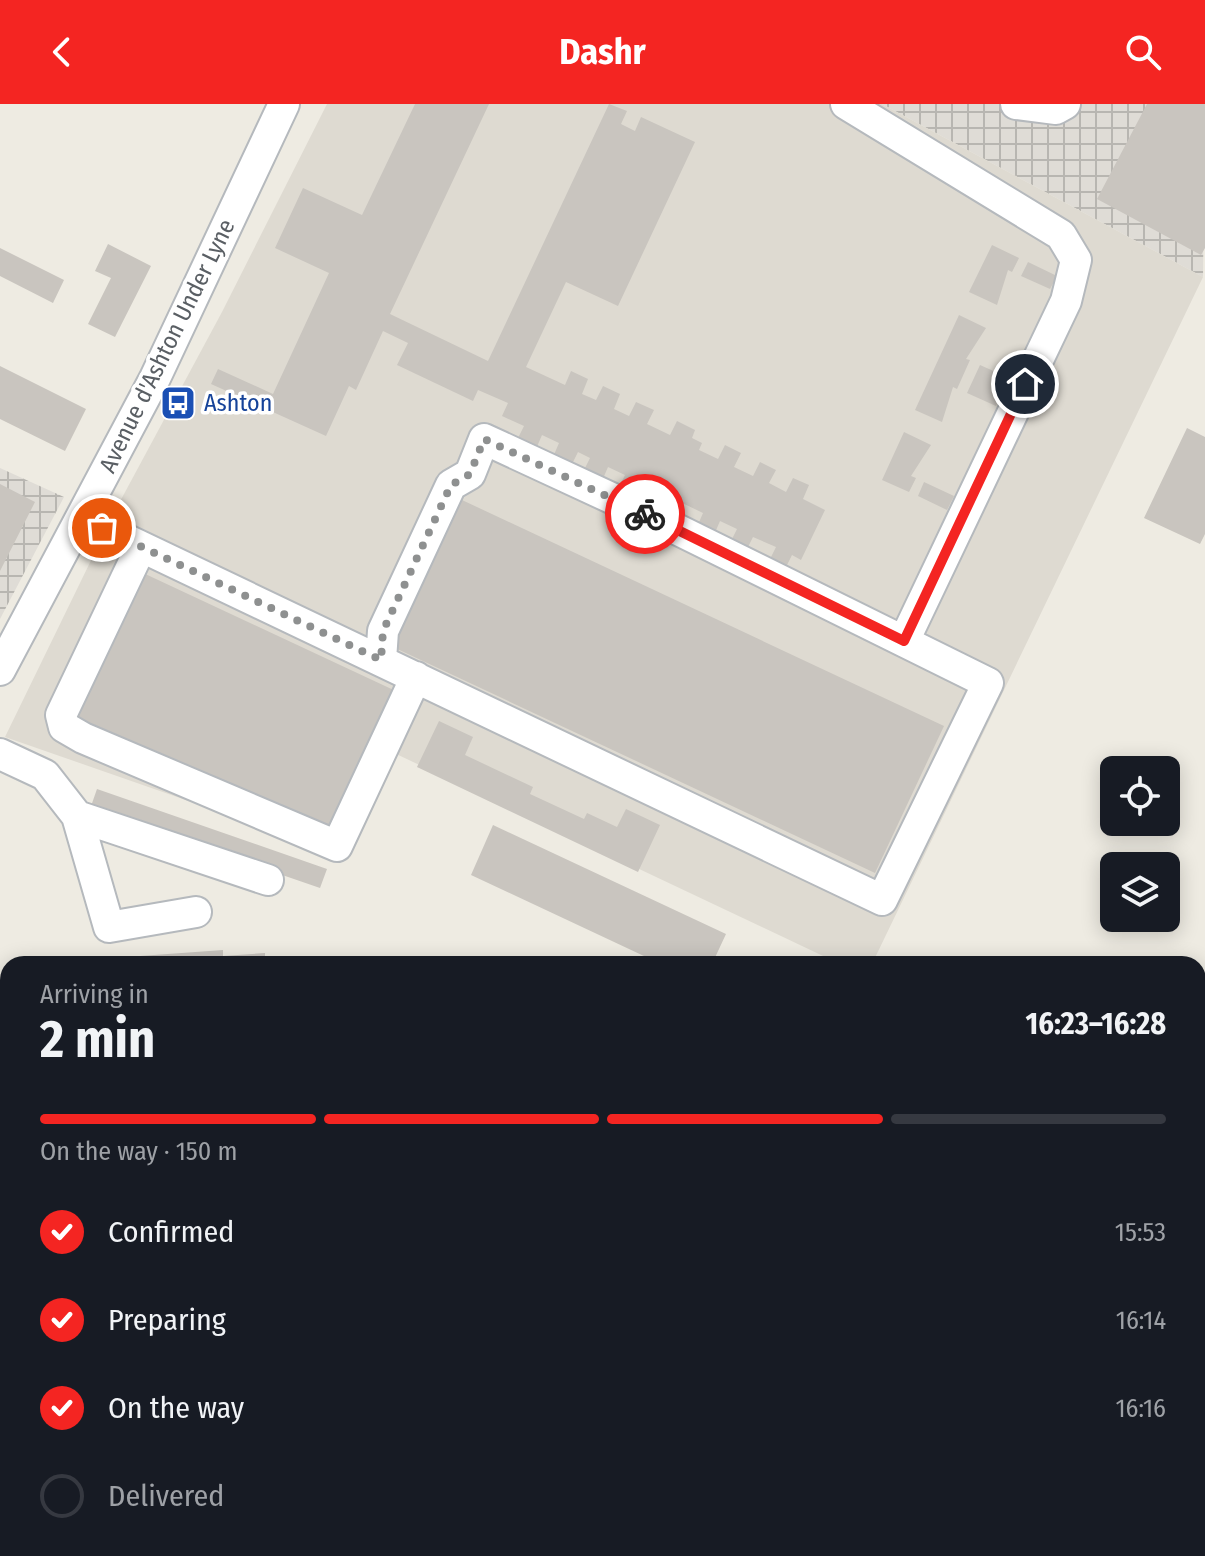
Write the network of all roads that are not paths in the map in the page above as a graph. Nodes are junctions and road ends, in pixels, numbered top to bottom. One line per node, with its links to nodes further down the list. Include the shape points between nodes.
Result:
1 (284, 104): 5 (street, Avenue d'Ashton Under Lyne, via 155,378)
2 (846, 104): 7 (street, via 1061,235 1076,260 1066,301)
3 (1016, 104): 4 (street, via 1056,109)
4 (1065, 104)
5 (81, 518): 6 (street); 9 (street, Avenue d'Ashton Under Lyne)
6 (141, 547): 8 (street); 10 (street, via 61,715 64,727 83,738 337,846)
7 (904, 641): 8 (street, via 484,439 470,474 451,485 383,631); 10 (street, via 988,683 882,900)
8 (381, 660): 10 (street)
9 (0, 670)
10 (416, 677)
11 (0, 754): 12 (street, via 45,775)
12 (77, 816): 13 (street); 14 (street, via 109,927)
13 (268, 880)
14 (196, 912)

